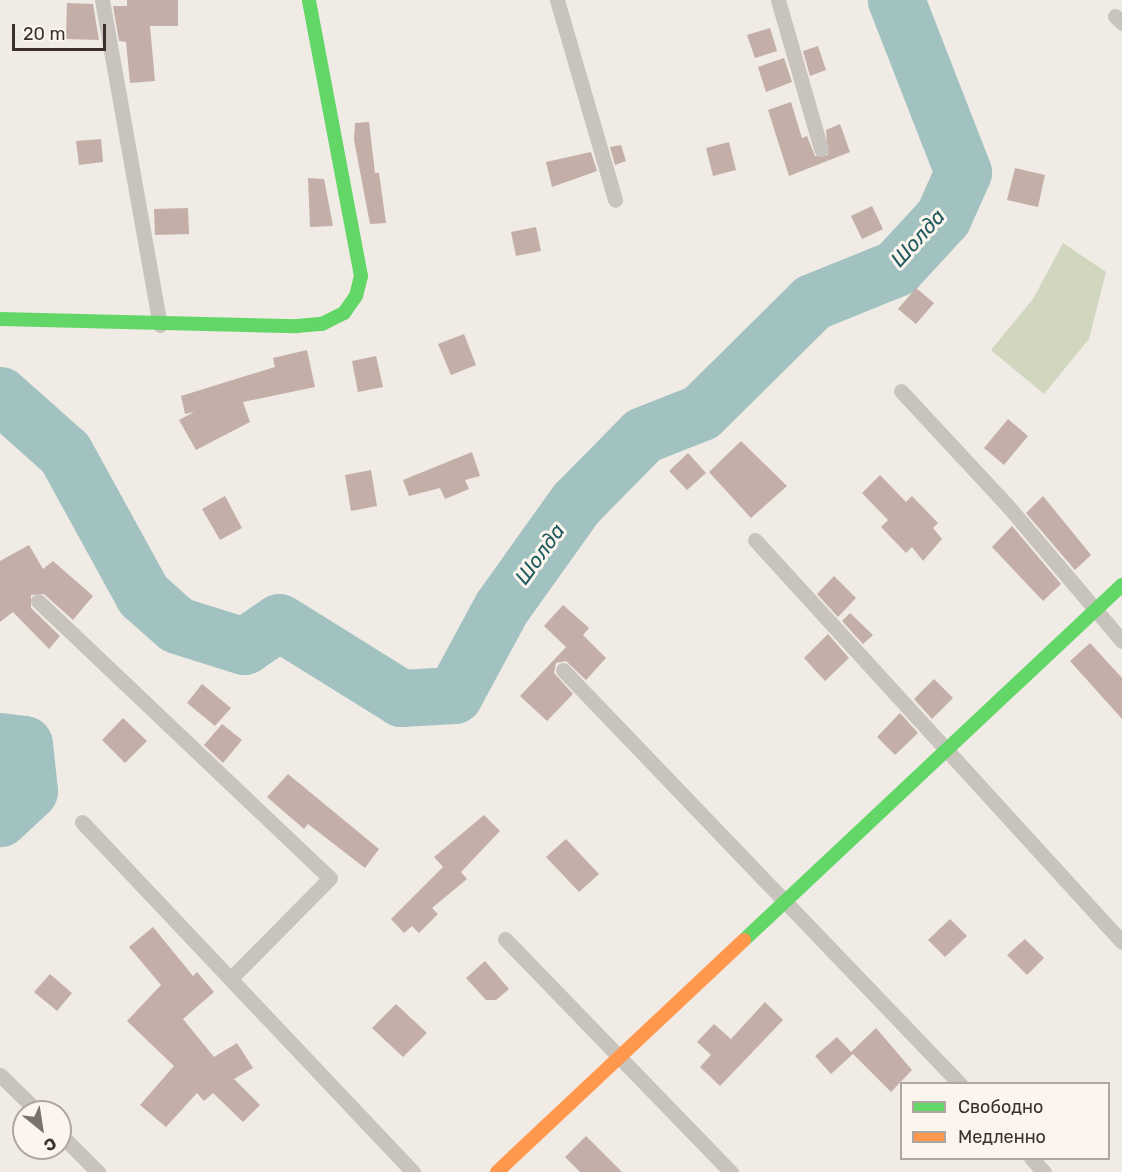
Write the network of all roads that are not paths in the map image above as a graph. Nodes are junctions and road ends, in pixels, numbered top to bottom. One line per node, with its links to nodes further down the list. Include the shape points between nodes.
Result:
1 (102, 0): 8 (lane)
2 (309, 0): 8 (street, via 361,276 356,296 344,313 322,324)
3 (557, 0): 6 (lane)
4 (778, 0): 5 (lane)
5 (821, 149)
6 (615, 200)
7 (0, 319): 8 (street)
8 (160, 325)
9 (901, 391): 13 (lane, via 1007,505)
10 (755, 540): 16 (lane)
11 (1122, 585): 13 (street)
12 (38, 601): 21 (lane, via 330,878)
13 (1094, 611): 14 (lane); 16 (street)
14 (1122, 641)
15 (563, 670): 18 (lane)
16 (948, 749): 18 (street); 20 (lane)
17 (82, 822): 21 (lane)
18 (786, 901): 22 (street); 24 (lane)
19 (505, 939): 22 (lane)
20 (1122, 942)
21 (232, 977): 29 (lane)
22 (620, 1057): 30 (street); 31 (lane)
23 (0, 1075): 25 (lane)
24 (959, 1082)
25 (26, 1100)
26 (72, 1146): 28 (lane)
27 (1033, 1160): 32 (lane)
28 (98, 1172)
29 (413, 1172)
30 (497, 1172)
31 (731, 1172)
32 (1044, 1172)

